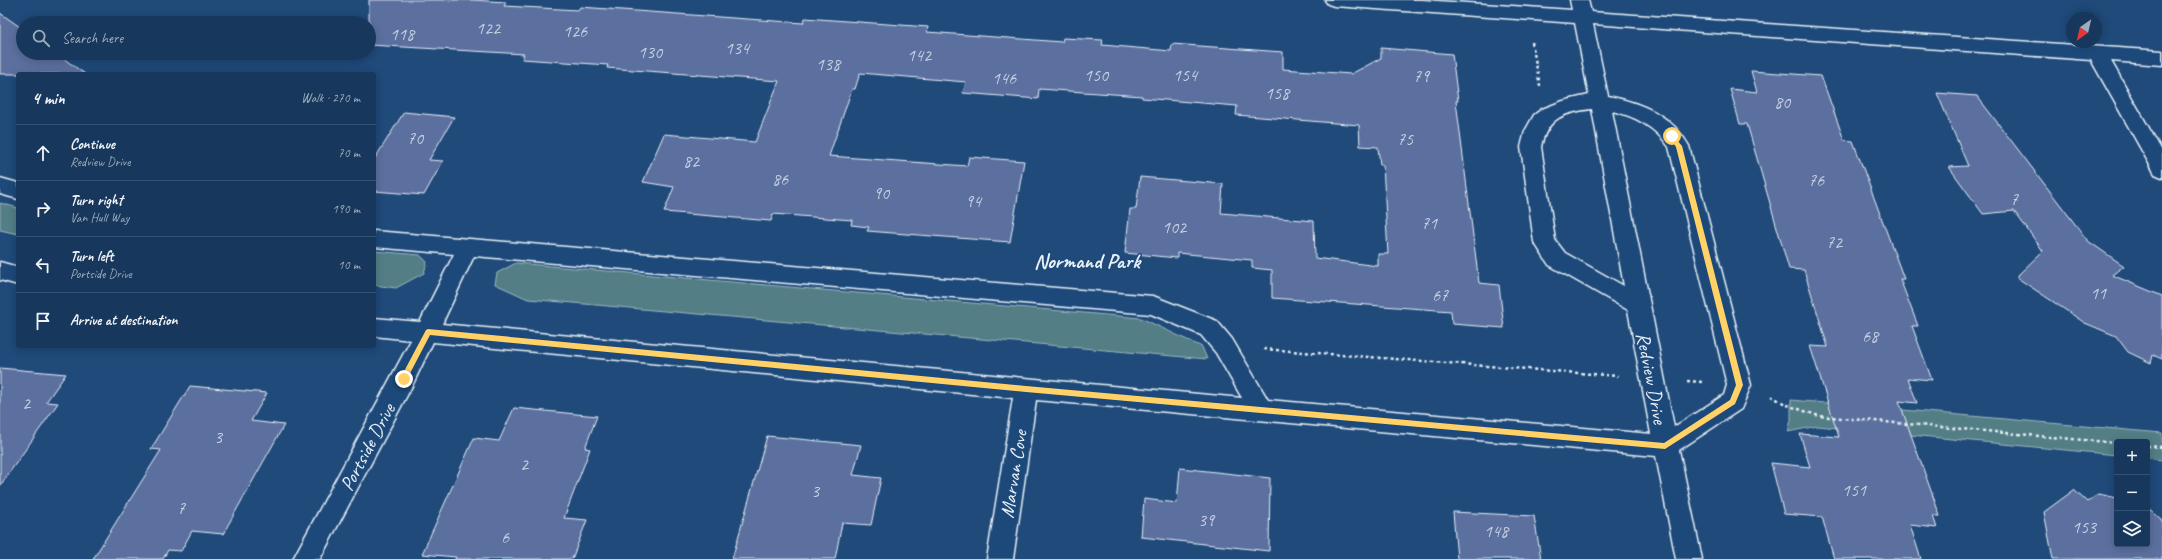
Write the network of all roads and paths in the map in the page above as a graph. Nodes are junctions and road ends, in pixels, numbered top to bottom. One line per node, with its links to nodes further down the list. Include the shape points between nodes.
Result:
1 (1334, 0): 3 (street)
2 (1581, 9): 3 (street); 4 (street); 6 (street, Redview Drive)
3 (1528, 14): 7 (path)
4 (2097, 54): 5 (street); 8 (street)
5 (2162, 58)
6 (1602, 101): 7 (street, via 1566,106); 15 (street, Redview Drive); 20 (street, via 1633,110 1659,123 1679,146)
7 (1545, 116): 15 (street, Redview Drive, via 1533,134 1531,148 1545,242 1557,259)
8 (2162, 170)
9 (0, 186): 10 (street)
10 (16, 190)
11 (376, 239): 12 (street)
12 (468, 247): 17 (street, Portside Drive); 18 (street, via 1153,305 1209,328)
13 (0, 271): 14 (street)
14 (16, 275)
15 (1638, 304): 19 (street, Redview Drive)
16 (376, 327): 17 (street)
17 (428, 332): 21 (street); 27 (street, Portside Drive)
18 (1224, 346): 19 (path); 22 (street)
19 (1652, 378): 20 (path); 24 (street, Redview Drive)
20 (1739, 385): 23 (path, via 1762,391 1787,406 1819,416); 24 (street, Redview Drive, via 1733,402)
21 (1026, 389): 22 (street); 28 (street, Marvan Cove)
22 (1260, 410): 24 (street)
23 (2114, 443)
24 (1665, 446): 29 (street)
25 (2150, 446): 26 (path)
26 (2162, 447)
27 (306, 559)
28 (1000, 559)
29 (1689, 559)

